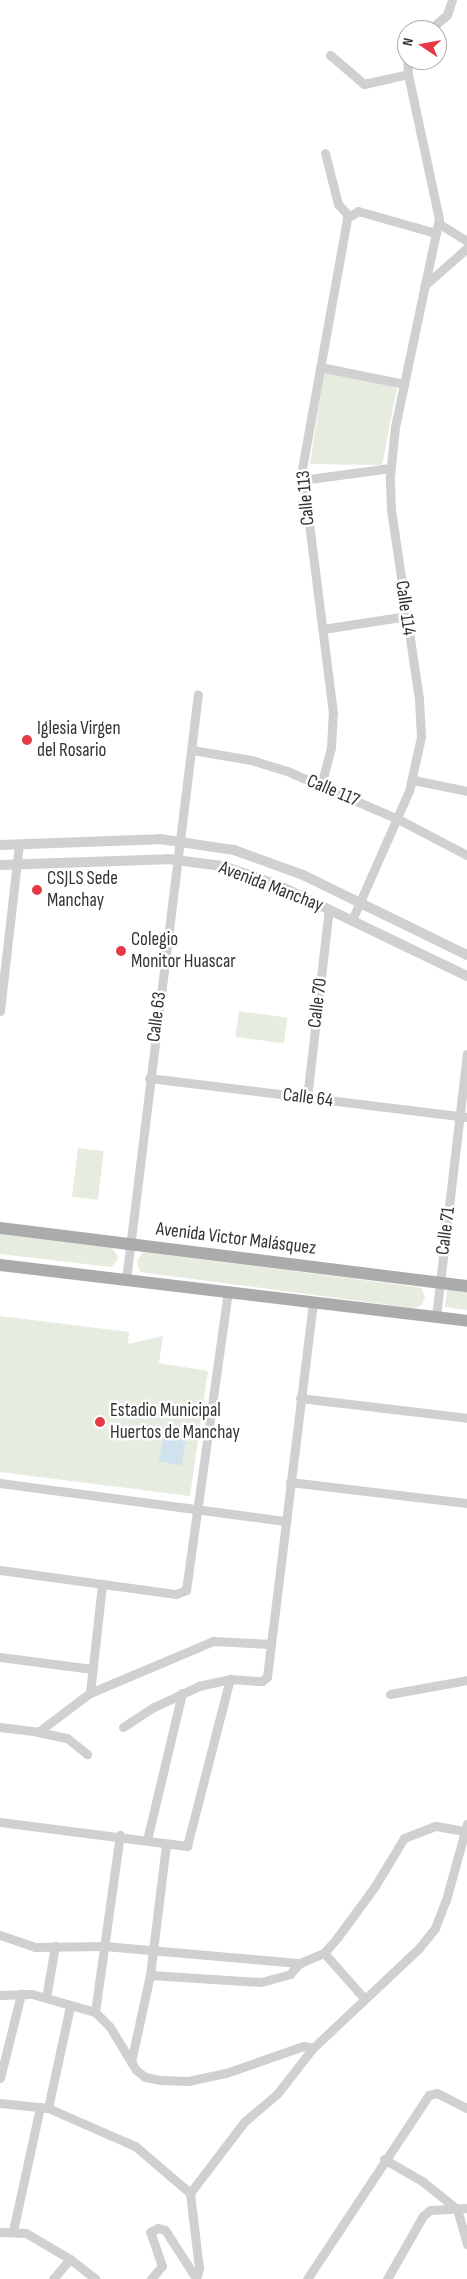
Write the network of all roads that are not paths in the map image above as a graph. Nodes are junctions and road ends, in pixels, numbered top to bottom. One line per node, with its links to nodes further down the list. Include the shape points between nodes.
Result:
1 (452, 0): 2 (street, via 447,15)
2 (441, 20)
3 (330, 55): 5 (street, via 364,84)
4 (408, 70): 5 (street)
5 (408, 74): 8 (street)
6 (325, 153): 7 (street, via 338,204)
7 (350, 214): 9 (street, via 358,211); 13 (street, Calle 113)
8 (438, 223): 9 (street, Calle 114); 10 (street)
9 (436, 233): 12 (street, Calle 114)
10 (467, 241)
11 (467, 248): 12 (street)
12 (424, 286): 14 (street, Calle 114)
13 (320, 366): 14 (street); 16 (street, Calle 113)
14 (404, 384): 15 (street, Calle 114, via 394,427)
15 (390, 468): 16 (street); 17 (street, Calle 114, via 391,510)
16 (302, 480): 18 (street, Calle 113)
17 (406, 616): 18 (street); 21 (street, Calle 114, via 421,726 419,757)
18 (323, 630): 22 (street, Calle 113, via 333,725 329,760)
19 (198, 694): 20 (street, Calle 63)
20 (192, 750): 22 (street, Calle 117, via 251,760); 25 (street, Calle 63)
21 (413, 780): 23 (street); 24 (street, Calle 114)
22 (321, 785): 24 (street, Calle 117)
23 (467, 791)
24 (398, 819): 28 (street, Calle 117); 32 (street, Calle 114)
25 (181, 840): 26 (street, Avenida Manchay); 29 (street, Calle 63); 32 (street, Avenida Manchay, via 260,858)
26 (19, 844): 27 (street, Avenida Manchay); 30 (street)
27 (0, 845)
28 (467, 855)
29 (177, 860): 30 (street, Avenida Manchay); 33 (street, Avenida Manchay, via 235,870); 39 (street, Calle 63)
30 (17, 863): 31 (street, Avenida Manchay); 37 (street)
31 (0, 865)
32 (361, 902): 34 (street, Calle 114); 35 (street, Avenida Manchay)
33 (329, 908): 34 (street, Avenida Manchay); 40 (street, Calle 70)
34 (352, 920): 36 (street, Avenida Manchay)
35 (467, 955)
36 (467, 976)
37 (0, 1011)
38 (467, 1054): 41 (street, Calle 71)
39 (149, 1078): 40 (street, Calle 64); 43 (street, Calle 63)
40 (307, 1098): 41 (street, Calle 64)
41 (463, 1117): 46 (street, Calle 71)
42 (0, 1228): 43 (main road, Avenida Victor Malásquez)
43 (130, 1244): 45 (street, Calle 63); 46 (main road, Avenida Victor Malásquez)
44 (0, 1265): 45 (main road)
45 (126, 1280): 48 (main road)
46 (440, 1283): 47 (main road, Avenida Victor Malásquez); 50 (street, Calle 71)
47 (467, 1286)
48 (228, 1292): 49 (main road); 57 (street)
49 (312, 1302): 50 (main road); 52 (street)
50 (436, 1317): 51 (main road)
51 (467, 1321)
52 (300, 1398): 53 (street); 54 (street)
53 (467, 1418)
54 (290, 1482): 56 (street); 58 (street)
55 (0, 1483): 57 (street)
56 (467, 1503)
57 (199, 1509): 58 (street); 60 (street, via 188,1586 184,1592)
58 (285, 1521): 61 (street)
59 (0, 1570): 60 (street)
60 (102, 1584): 63 (street)
61 (271, 1644): 64 (street, via 265,1680); 66 (street, via 213,1641)
62 (0, 1657): 63 (street)
63 (92, 1669): 66 (street)
64 (230, 1679): 67 (street); 79 (street, via 190,1844)
65 (467, 1680): 68 (street)
66 (90, 1693): 69 (street)
67 (182, 1693): 70 (street); 78 (street)
68 (390, 1694)
69 (52, 1722): 72 (street); 73 (street)
70 (123, 1726)
71 (0, 1727): 72 (street)
72 (38, 1732): 73 (street)
73 (67, 1738): 74 (street)
74 (88, 1754)
75 (0, 1822): 77 (street)
76 (466, 1828): 84 (street, via 436,1826 404,1838 375,1886); 90 (street, via 435,1928 403,1965)
77 (120, 1836): 78 (street); 82 (street)
78 (147, 1840): 79 (street)
79 (166, 1844): 83 (street)
80 (0, 1936): 81 (street, via 35,1947)
81 (54, 1946): 82 (street); 89 (street)
82 (104, 1946): 83 (street); 92 (street)
83 (154, 1951): 85 (street); 86 (street)
84 (324, 1953): 85 (street); 90 (street)
85 (300, 1963): 86 (street, via 290,1974 261,1982)
86 (150, 1975): 94 (street)
87 (21, 1994): 88 (street); 89 (street); 95 (street)
88 (0, 1995)
89 (46, 1998): 91 (street)
90 (364, 1998): 93 (street)
91 (70, 2006): 92 (street); 97 (street)
92 (95, 2012): 94 (street, via 110,2027)
93 (313, 2048): 94 (street, via 303,2046 226,2073 188,2081 145,2077); 100 (street, via 277,2094 244,2122)
94 (131, 2062)
95 (0, 2078)
96 (0, 2103): 97 (street)
97 (44, 2107): 100 (street, via 135,2146); 103 (street)
98 (467, 2108): 99 (street, via 433,2092)
99 (384, 2159): 102 (street, via 422,2181); 111 (street)
100 (190, 2193): 107 (street, via 199,2268)
101 (467, 2208): 102 (street)
102 (457, 2209): 105 (street); 112 (street, via 430,2210 422,2216)
103 (13, 2231): 104 (street); 106 (street, via 26,2233)
104 (0, 2232)
105 (467, 2245)
106 (70, 2259): 108 (street); 109 (street)
107 (196, 2278): 110 (street, via 165,2230 158,2228 150,2232 162,2266)
108 (53, 2279)
109 (96, 2279)
110 (151, 2279)
111 (307, 2279)
112 (387, 2279)

